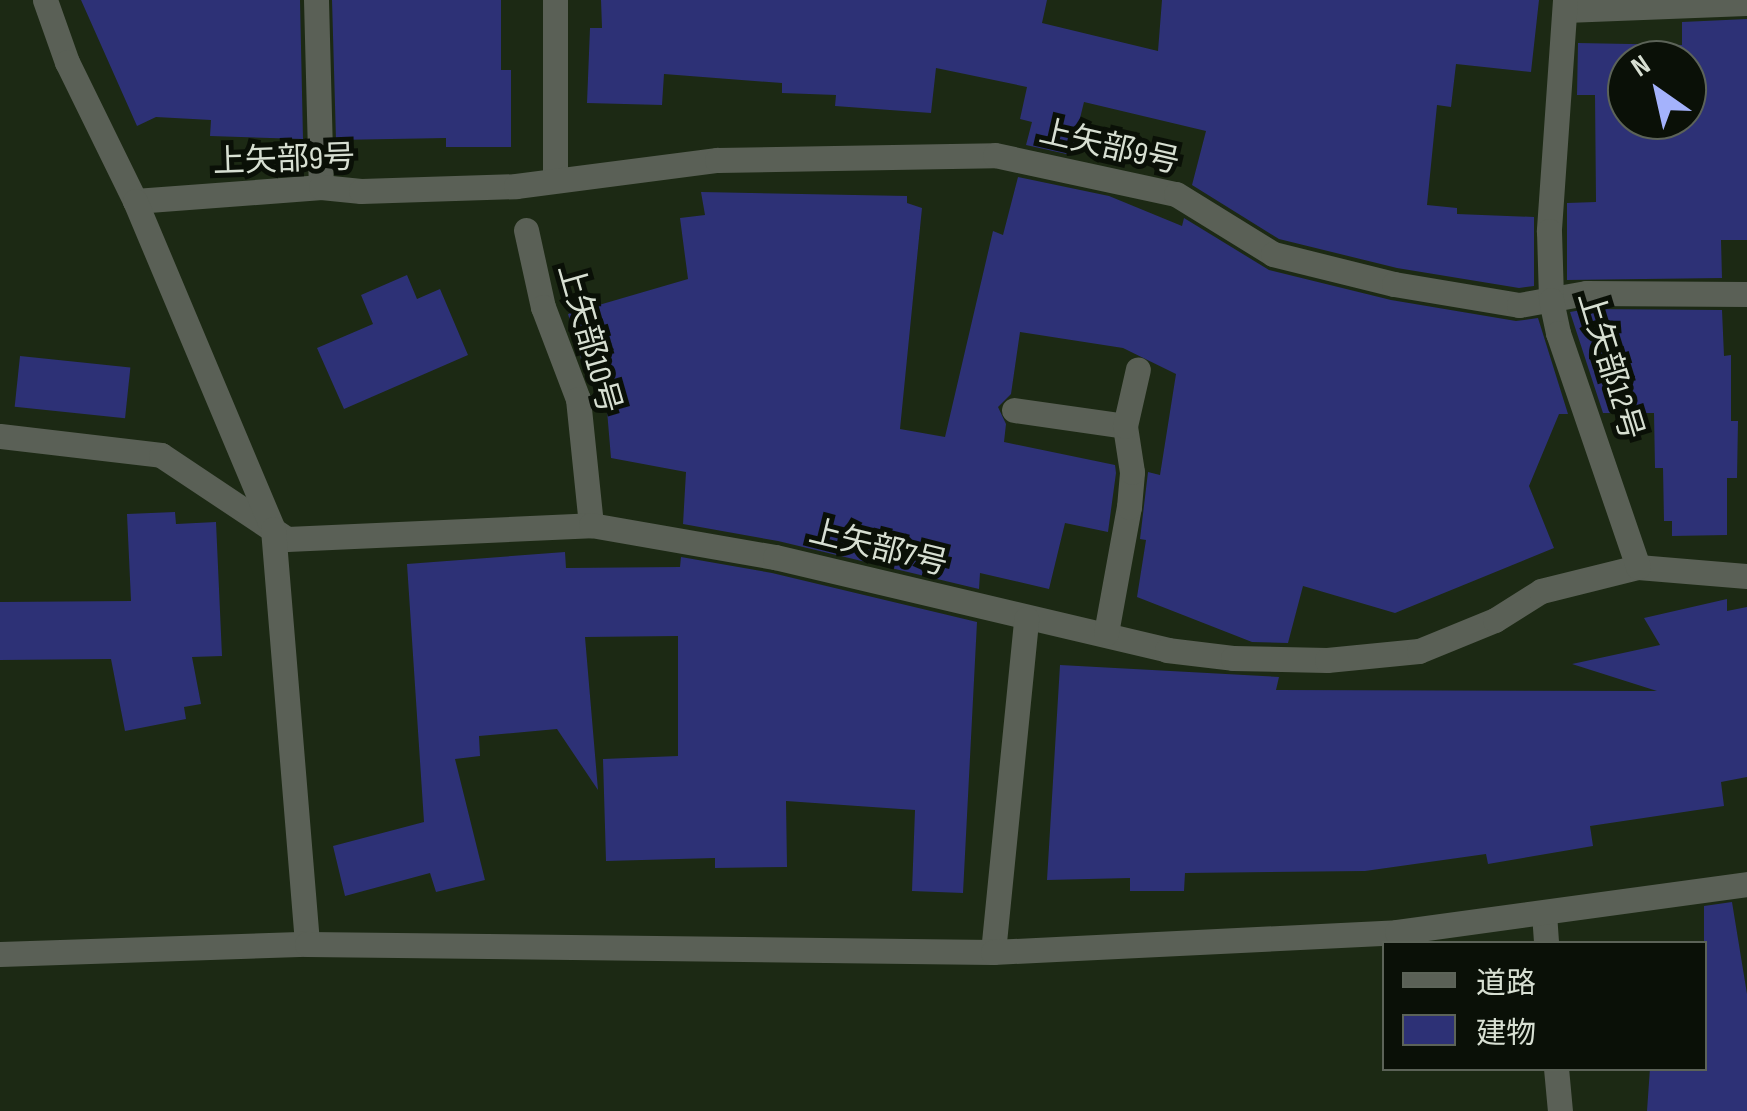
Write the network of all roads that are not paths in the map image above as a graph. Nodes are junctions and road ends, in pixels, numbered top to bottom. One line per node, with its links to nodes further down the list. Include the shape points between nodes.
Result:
1 (44, 0): 8 (street)
2 (316, 0): 7 (street)
3 (555, 0): 6 (street)
4 (1747, 3): 5 (street)
5 (1565, 5): 11 (street, 上矢部12号, via 1549,231)
6 (556, 180): 7 (street, 上矢部9号); 11 (street, 上矢部9号, via 717,160 995,155 1176,194 1274,254 1330,271 1519,305)
7 (321, 187): 8 (street, 上矢部9号)
8 (135, 200): 17 (street)
9 (526, 230): 16 (street, 上矢部10号, via 542,307 578,399)
10 (1747, 294): 11 (street, 上矢部9号, via 1586,293)
11 (1552, 300): 18 (street, 上矢部12号)
12 (1138, 369): 14 (street)
13 (1014, 410): 14 (street)
14 (1125, 426): 21 (street, via 1130,489)
15 (0, 436): 17 (street, 上矢部7号, via 161,455)
16 (591, 525): 17 (street, 上矢部7号, via 287,539); 20 (street, 上矢部7号, via 775,557)
17 (273, 529): 25 (street)
18 (1638, 568): 19 (street, 上矢部7号); 21 (street, 上矢部7号, via 1541,591 1494,620 1419,650 1328,660 1233,658)
19 (1747, 576)
20 (1026, 618): 21 (street, 上矢部7号); 26 (street)
21 (1106, 633)
22 (1747, 884): 23 (street)
23 (1544, 913): 24 (street); 26 (street, via 1397,932)
24 (1546, 941)
25 (307, 944): 26 (street); 27 (street)
26 (993, 952)
27 (0, 954)
28 (1556, 1071): 29 (street)
29 (1560, 1111)

